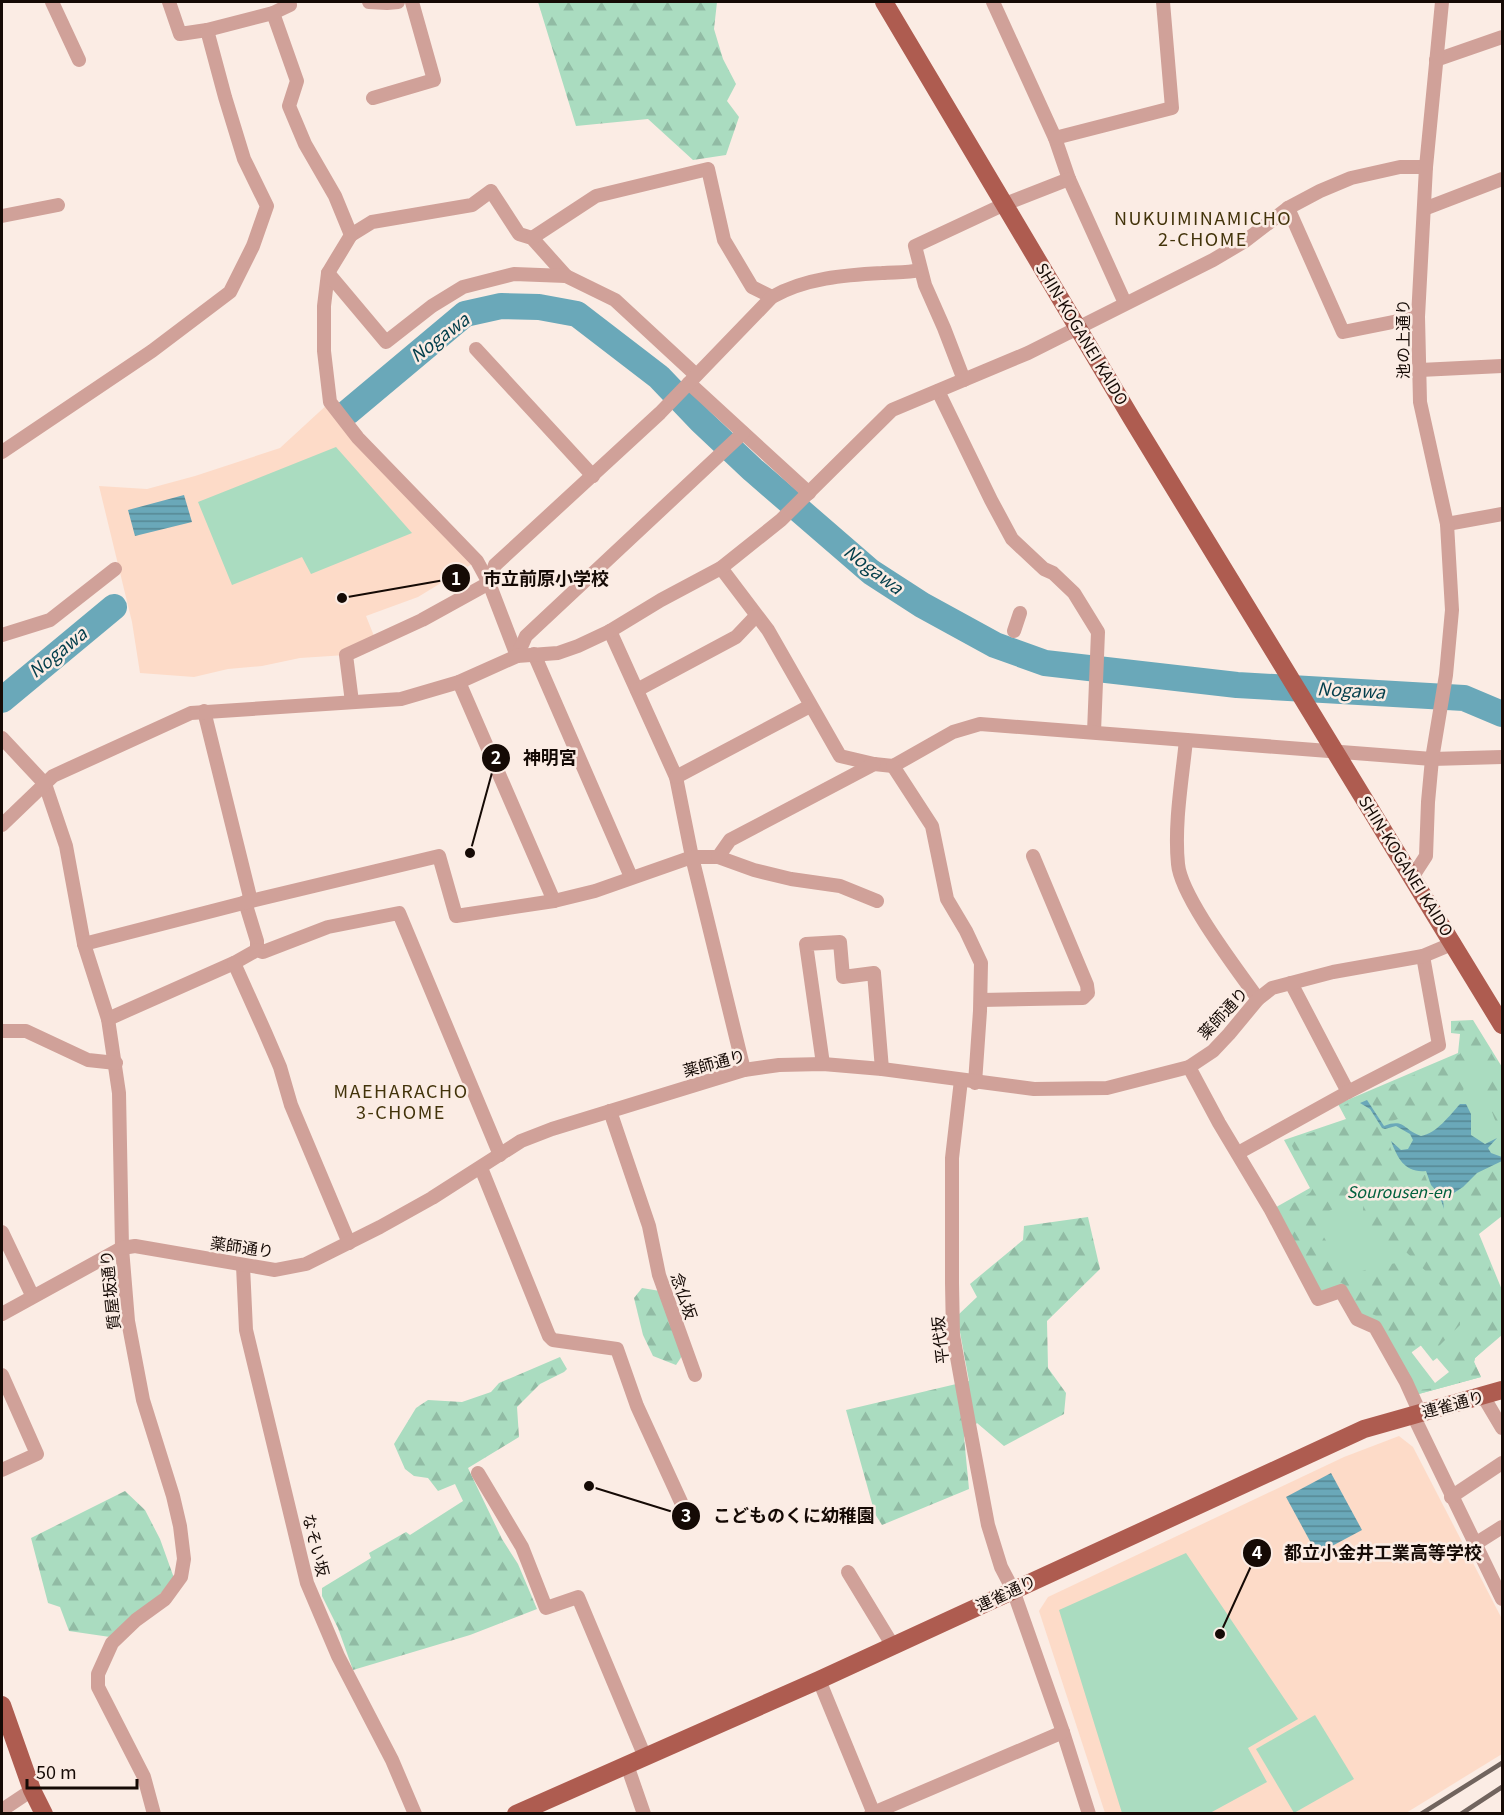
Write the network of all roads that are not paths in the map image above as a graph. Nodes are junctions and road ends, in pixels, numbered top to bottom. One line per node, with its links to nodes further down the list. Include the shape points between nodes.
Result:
1 (52, 2): 14 (street)
2 (170, 2): 12 (street, via 180,34)
3 (369, 2): 4 (street)
4 (398, 2)
5 (412, 2): 16 (street, via 434,80)
6 (884, 2): 21 (main road, SHIN-KOGANEI KAIDO)
7 (993, 2): 17 (street)
8 (1163, 2): 17 (street, via 1172,108)
9 (1442, 2): 15 (street, 池の上通り)
10 (294, 3): 11 (street)
11 (273, 13): 12 (street); 26 (street, via 297,81 289,106)
12 (207, 30): 42 (street, via 244,159 267,206 253,246 230,292 152,351)
13 (1503, 37): 15 (street)
14 (78, 60)
15 (1436, 60): 18 (street, 池の上通り)
16 (373, 98)
17 (1055, 138): 19 (street)
18 (1426, 167): 23 (street, via 1400,167 1351,178); 24 (street, 池の上通り)
19 (1069, 179): 21 (street); 32 (street)
20 (1503, 179): 24 (street)
21 (1005, 204): 28 (street, via 915,246); 34 (main road, SHIN-KOGANEI KAIDO)
22 (58, 205): 25 (street)
23 (1288, 208): 32 (street, via 1225,253); 33 (street, via 1343,332)
24 (1424, 209): 33 (street, 池の上通り)
25 (2, 216)
26 (351, 235): 27 (street, via 372,222 472,205 491,191 519,234); 29 (street)
27 (532, 238): 30 (street); 31 (street, via 596,196 708,169 724,240 752,287)
28 (920, 270): 31 (street, via 847,275 791,286); 38 (street)
29 (328, 273): 30 (street, via 386,342 463,287 514,274); 49 (street, via 324,351 330,402 358,438 477,561)
30 (566, 276): 39 (street, via 615,300)
31 (772, 297): 39 (street)
32 (1125, 303): 34 (street)
33 (1418, 317): 37 (street, 池の上通り)
34 (1078, 327): 38 (street); 65 (main road, SHIN-KOGANEI KAIDO)
35 (476, 349): 43 (street)
36 (1503, 366): 37 (street)
37 (1420, 370): 46 (street, 池の上通り, via 1419,402)
38 (964, 380): 40 (street)
39 (690, 381): 41 (street); 43 (street)
40 (938, 391): 44 (street, via 892,410); 62 (street, via 1012,539 1074,593 1098,632)
41 (741, 435): 44 (street); 56 (street, via 526,636)
42 (2, 452)
43 (592, 476): 49 (street, via 495,565)
44 (808, 494): 47 (street)
45 (1503, 514): 46 (street)
46 (1447, 524): 67 (street, 池の上通り, via 1452,610)
47 (721, 568): 51 (street); 53 (street)
48 (115, 569): 54 (street, via 50,620)
49 (489, 583): 56 (street); 59 (street, via 346,655)
50 (1020, 613): 52 (street)
51 (756, 616): 58 (street, via 736,637); 60 (street, via 768,630)
52 (1014, 630)
53 (610, 631): 55 (street, via 558,653); 58 (street)
54 (2, 635)
55 (534, 654): 56 (street); 77 (street)
56 (517, 656): 57 (street)
57 (459, 682): 59 (street, via 401,699); 80 (street)
58 (637, 690): 70 (street)
59 (352, 702): 61 (street)
60 (810, 706): 68 (street, via 840,756); 70 (street)
61 (204, 711): 71 (street, via 191,713); 79 (street)
62 (1094, 732): 64 (street); 69 (street, via 975,725 953,732)
63 (2, 738): 71 (street, 質屋坂通り)
64 (1186, 740): 65 (street); 87 (street, via 1178,867 1190,898)
65 (1334, 751): 67 (street); 76 (main road, SHIN-KOGANEI KAIDO)
66 (1503, 757): 67 (street)
67 (1432, 759): 76 (street, via 1426,856)
68 (874, 764): 69 (street); 75 (street, via 730,840)
69 (893, 766): 88 (street, 平代坂, via 932,826 948,899 981,963)
70 (676, 777): 74 (street)
71 (45, 783): 72 (street); 82 (street, 質屋坂通り, via 66,846)
72 (2, 825)
73 (1033, 856): 88 (street, via 1088,993 1083,998)
74 (692, 857): 75 (street); 77 (street); 96 (street)
75 (718, 857): 78 (street, via 791,879 840,886)
76 (1413, 876): 81 (main road, SHIN-KOGANEI KAIDO)
77 (631, 877): 80 (street)
78 (877, 901)
79 (248, 902): 80 (street, via 439,856 456,916); 82 (street); 83 (street)
80 (554, 902)
81 (1454, 943): 84 (street, 薬師通り); 89 (main road, SHIN-KOGANEI KAIDO)
82 (84, 944): 90 (street, 質屋坂通り)
83 (257, 951): 85 (street); 101 (street, via 328,927 399,913)
84 (1423, 956): 86 (street, 薬師通り); 98 (street, via 1439,1045)
85 (234, 963): 90 (street); 104 (street, via 280,1067 291,1105)
86 (1291, 983): 87 (street, 薬師通り, via 1272,988); 98 (street)
87 (1258, 999): 94 (street, 薬師通り, via 1213,1051)
88 (981, 1000): 97 (street, 平代坂)
89 (1500, 1016)
90 (108, 1018): 92 (street, 質屋坂通り)
91 (2, 1031): 92 (street, via 26,1031 88,1060)
92 (116, 1063): 105 (street, 質屋坂通り)
93 (823, 1064): 95 (street, 薬師通り); 95 (street, via 806,944 840,942 843,977 874,973); 96 (street, 薬師通り)
94 (1189, 1067): 97 (street, 薬師通り, via 1107,1088 1034,1089); 100 (street)
95 (882, 1069): 97 (street, 薬師通り)
96 (744, 1070): 99 (street, 薬師通り)
97 (968, 1081): 123 (street, 平代坂, via 952,1158 953,1335 988,1525)
98 (1348, 1092): 100 (street)
99 (610, 1112): 101 (street, 薬師通り, via 521,1141); 110 (street, 念仏坂, via 649,1226 659,1275)
100 (1238, 1153): 113 (street, via 1318,1299 1341,1291 1357,1318 1375,1327 1406,1382)
101 (500, 1155): 102 (street, 薬師通り)
102 (481, 1168): 104 (street, 薬師通り); 119 (street, via 549,1336 553,1340 617,1349 637,1406)
103 (2, 1232): 107 (street)
104 (349, 1243): 106 (street, 薬師通り, via 306,1264 275,1270)
105 (122, 1248): 106 (street, 薬師通り, via 135,1246); 107 (street, 薬師通り); 135 (street, 質屋坂通り, via 128,1321 138,1376 173,1497 184,1559 181,1577 165,1599 112,1643 98,1674 98,1687 144,1777)
106 (243, 1266): 136 (street, なそい坂, via 246,1330 307,1583)
107 (32, 1295): 108 (street, 薬師通り)
108 (2, 1314)
109 (2, 1375): 116 (street, via 37,1454)
110 (695, 1375)
111 (1503, 1390): 112 (main road, 連雀通り)
112 (1483, 1396): 113 (main road, 連雀通り); 114 (street)
113 (1416, 1414): 118 (street); 123 (main road, 連雀通り, via 1364,1429)
114 (1503, 1428)
115 (1503, 1463): 118 (street)
116 (2, 1470)
117 (478, 1473): 129 (street, via 522,1547 546,1608 578,1597)
118 (1451, 1497): 121 (street)
119 (681, 1502)
120 (1503, 1527): 121 (street)
121 (1475, 1544): 124 (street)
122 (848, 1572): 125 (street)
123 (1013, 1590): 125 (main road, 連雀通り); 128 (street, 平代坂)
124 (1503, 1599)
125 (893, 1646): 126 (main road, 連雀通り)
126 (819, 1680): 129 (main road, 連雀通り); 133 (street)
127 (2, 1705): 131 (main road)
128 (1063, 1732): 133 (street); 139 (street, 平代坂)
129 (645, 1757): 130 (main road, 連雀通り)
130 (627, 1765): 137 (main road, 連雀通り); 138 (street)
131 (32, 1790): 132 (street); 134 (main road)
132 (2, 1810)
133 (873, 1813)
134 (44, 1814)
135 (154, 1814)
136 (415, 1814)
137 (516, 1814)
138 (644, 1814)
139 (1089, 1814)

